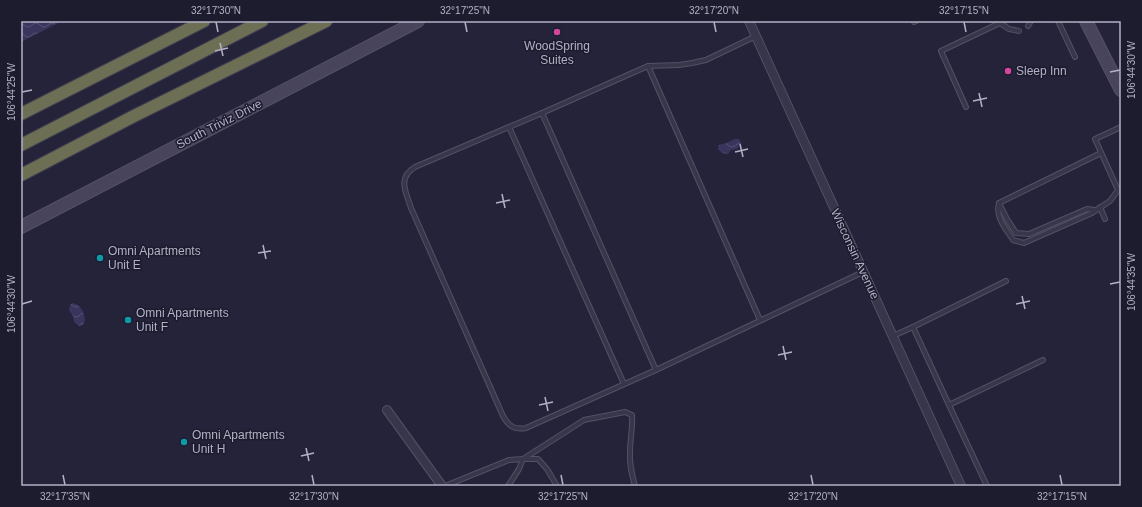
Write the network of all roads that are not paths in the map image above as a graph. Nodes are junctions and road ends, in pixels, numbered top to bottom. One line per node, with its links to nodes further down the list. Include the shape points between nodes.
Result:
1 (200, 21): 12 (highway)
2 (204, 21): 12 (highway)
3 (262, 21): 23 (highway)
4 (326, 21): 25 (highway)
5 (418, 21): 30 (street, South Triviz Drive)
6 (749, 21): 14 (street, Wisconsin Avenue)
7 (1031, 21): 11 (lane)
8 (1058, 21): 15 (lane)
9 (1086, 21): 17 (street)
10 (1002, 22): 13 (lane, via 1009,29); 18 (lane, via 941,51)
11 (1028, 26)
12 (186, 30): 20 (highway)
13 (1019, 31)
14 (756, 36): 16 (lane, via 706,60 679,65); 31 (street, Wisconsin Avenue)
15 (1075, 57)
16 (648, 66): 19 (lane); 33 (lane)
17 (1121, 90)
18 (966, 107)
19 (542, 113): 21 (lane); 37 (lane)
20 (21, 114)
21 (509, 127): 38 (lane); 38 (lane, via 415,167 409,171 404,182 411,208 504,416 510,426 526,428)
22 (1121, 127): 24 (lane, via 1095,139)
23 (21, 146)
24 (1101, 153): 26 (lane); 27 (lane, via 1118,190 1110,201)
25 (21, 175)
26 (999, 203): 28 (lane, via 1016,232 1029,234 1087,209); 28 (lane, via 997,209 1000,220 1013,240 1024,243)
27 (1100, 207): 28 (lane); 29 (lane)
28 (1095, 210)
29 (1105, 219)
30 (21, 227)
31 (863, 272): 33 (lane); 35 (street, Wisconsin Avenue)
32 (1006, 281): 34 (lane)
33 (760, 320): 37 (lane)
34 (913, 327): 35 (lane); 39 (lane)
35 (893, 336): 47 (street, Wisconsin Avenue)
36 (1043, 360): 39 (lane)
37 (656, 370): 38 (lane)
38 (624, 384)
39 (949, 405): 48 (lane)
40 (387, 410): 42 (street)
41 (522, 460): 43 (lane, via 509,460); 44 (lane); 45 (lane, via 538,459); 46 (lane, via 584,420 626,412 632,415 630,453 631,473)
42 (442, 486)
43 (445, 486)
44 (508, 486)
45 (557, 486)
46 (635, 486)
47 (961, 486)
48 (987, 486)

